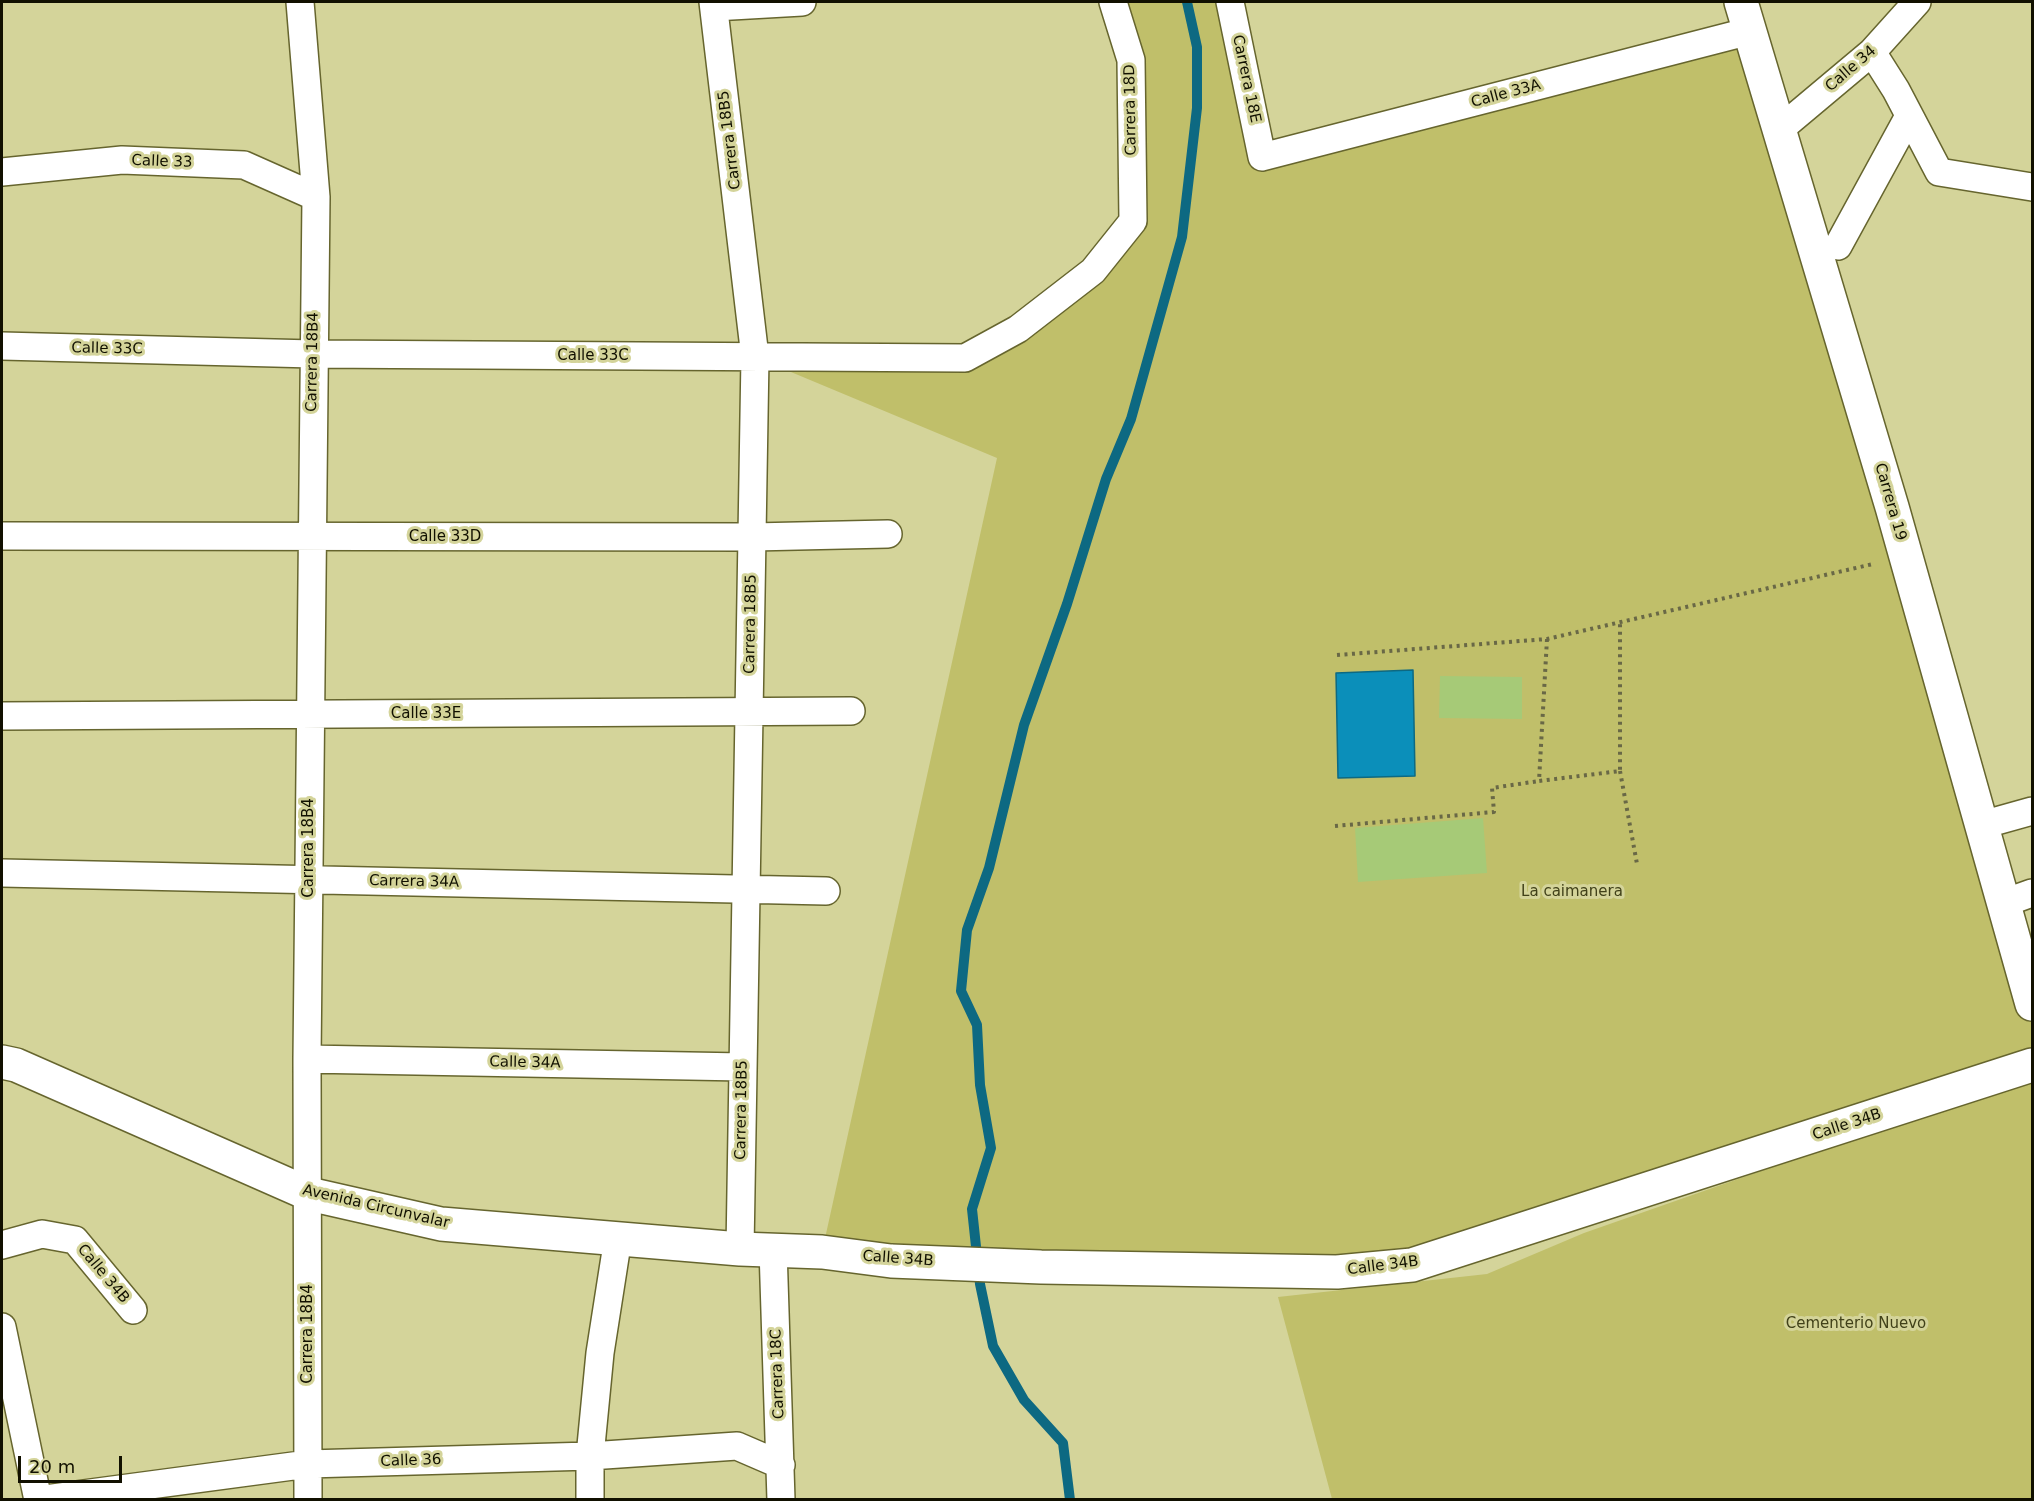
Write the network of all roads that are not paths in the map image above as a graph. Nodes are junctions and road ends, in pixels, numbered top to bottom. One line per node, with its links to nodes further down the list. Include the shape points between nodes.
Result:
1 (300, 2): 14 (street, Carrera 18B4)
2 (802, 2): 6 (street)
3 (1113, 2): 15 (street, Carrera 18D, via 1131,60)
4 (1230, 2): 11 (street, Carrera 18E)
5 (1917, 2): 8 (street, Calle 34)
6 (714, 4): 19 (street, Carrera 18B5)
7 (1745, 16): 10 (main road, Carrera 19); 11 (street, Calle 33A)
8 (1872, 52): 9 (street); 10 (street, Calle 34)
9 (1909, 116): 13 (street, via 1939,172); 16 (street)
10 (1779, 130): 29 (main road, Carrera 19)
11 (1262, 157)
12 (2, 172): 14 (street, Calle 33, via 122,160 243,165)
13 (2032, 187)
14 (316, 197): 18 (street, Carrera 18B4)
15 (1133, 221): 19 (street, Calle 33C, via 1092,271 1018,329 965,358)
16 (1838, 246)
17 (2, 346): 18 (street, Calle 33C)
18 (313, 354): 19 (street, Calle 33C); 22 (street, Carrera 18B4)
19 (755, 357): 23 (street, Carrera 18B5)
20 (888, 534): 23 (street, Calle 33D)
21 (2, 536): 22 (street, Calle 33D)
22 (312, 537): 23 (street, Calle 33D); 26 (street, Carrera 18B4)
23 (753, 537): 25 (street, Carrera 18B5)
24 (851, 711): 25 (street, Calle 33E)
25 (750, 712): 26 (street, Calle 33E); 32 (street, Carrera 18B5)
26 (310, 715): 27 (street, Calle 33E); 31 (street, Carrera 18B4)
27 (2, 717)
28 (2032, 811): 29 (street)
29 (1982, 825): 34 (main road, Carrera 19)
30 (2, 873): 31 (street, Carrera 34A)
31 (309, 880): 32 (street, Carrera 34A); 36 (street, Carrera 18B4)
32 (746, 890): 33 (street, Carrera 34A); 39 (street, Carrera 18B5)
33 (826, 891)
34 (2018, 898): 35 (main road, Carrera 19)
35 (2032, 1004)
36 (307, 1059): 39 (street, Calle 34A); 40 (street, Carrera 18B4)
37 (2, 1062): 40 (main road, Avenida Circunvalar)
38 (2032, 1065): 44 (main road, Calle 34B, via 1412,1265 1337,1272 1003,1265 891,1261)
39 (743, 1066): 43 (street, Carrera 18B5)
40 (309, 1194): 41 (main road, Avenida Circunvalar, via 441,1224); 48 (street, Carrera 18B4)
41 (618, 1239): 43 (main road, Avenida Circunvalar); 47 (street, via 600,1353)
42 (2, 1245): 45 (street, Calle 34B, via 42,1234 75,1240)
43 (740, 1249): 44 (main road, Calle 34B)
44 (773, 1250): 49 (street, Carrera 18C)
45 (133, 1310)
46 (2, 1327): 50 (street)
47 (590, 1456): 48 (street, Calle 36); 49 (street, Calle 36, via 737,1446); 52 (street)
48 (308, 1464): 50 (street, Calle 36); 51 (street, Carrera 18B4)
49 (781, 1465): 53 (street, Carrera 18C)
50 (38, 1500)
51 (308, 1500)
52 (590, 1500)
53 (781, 1500)

